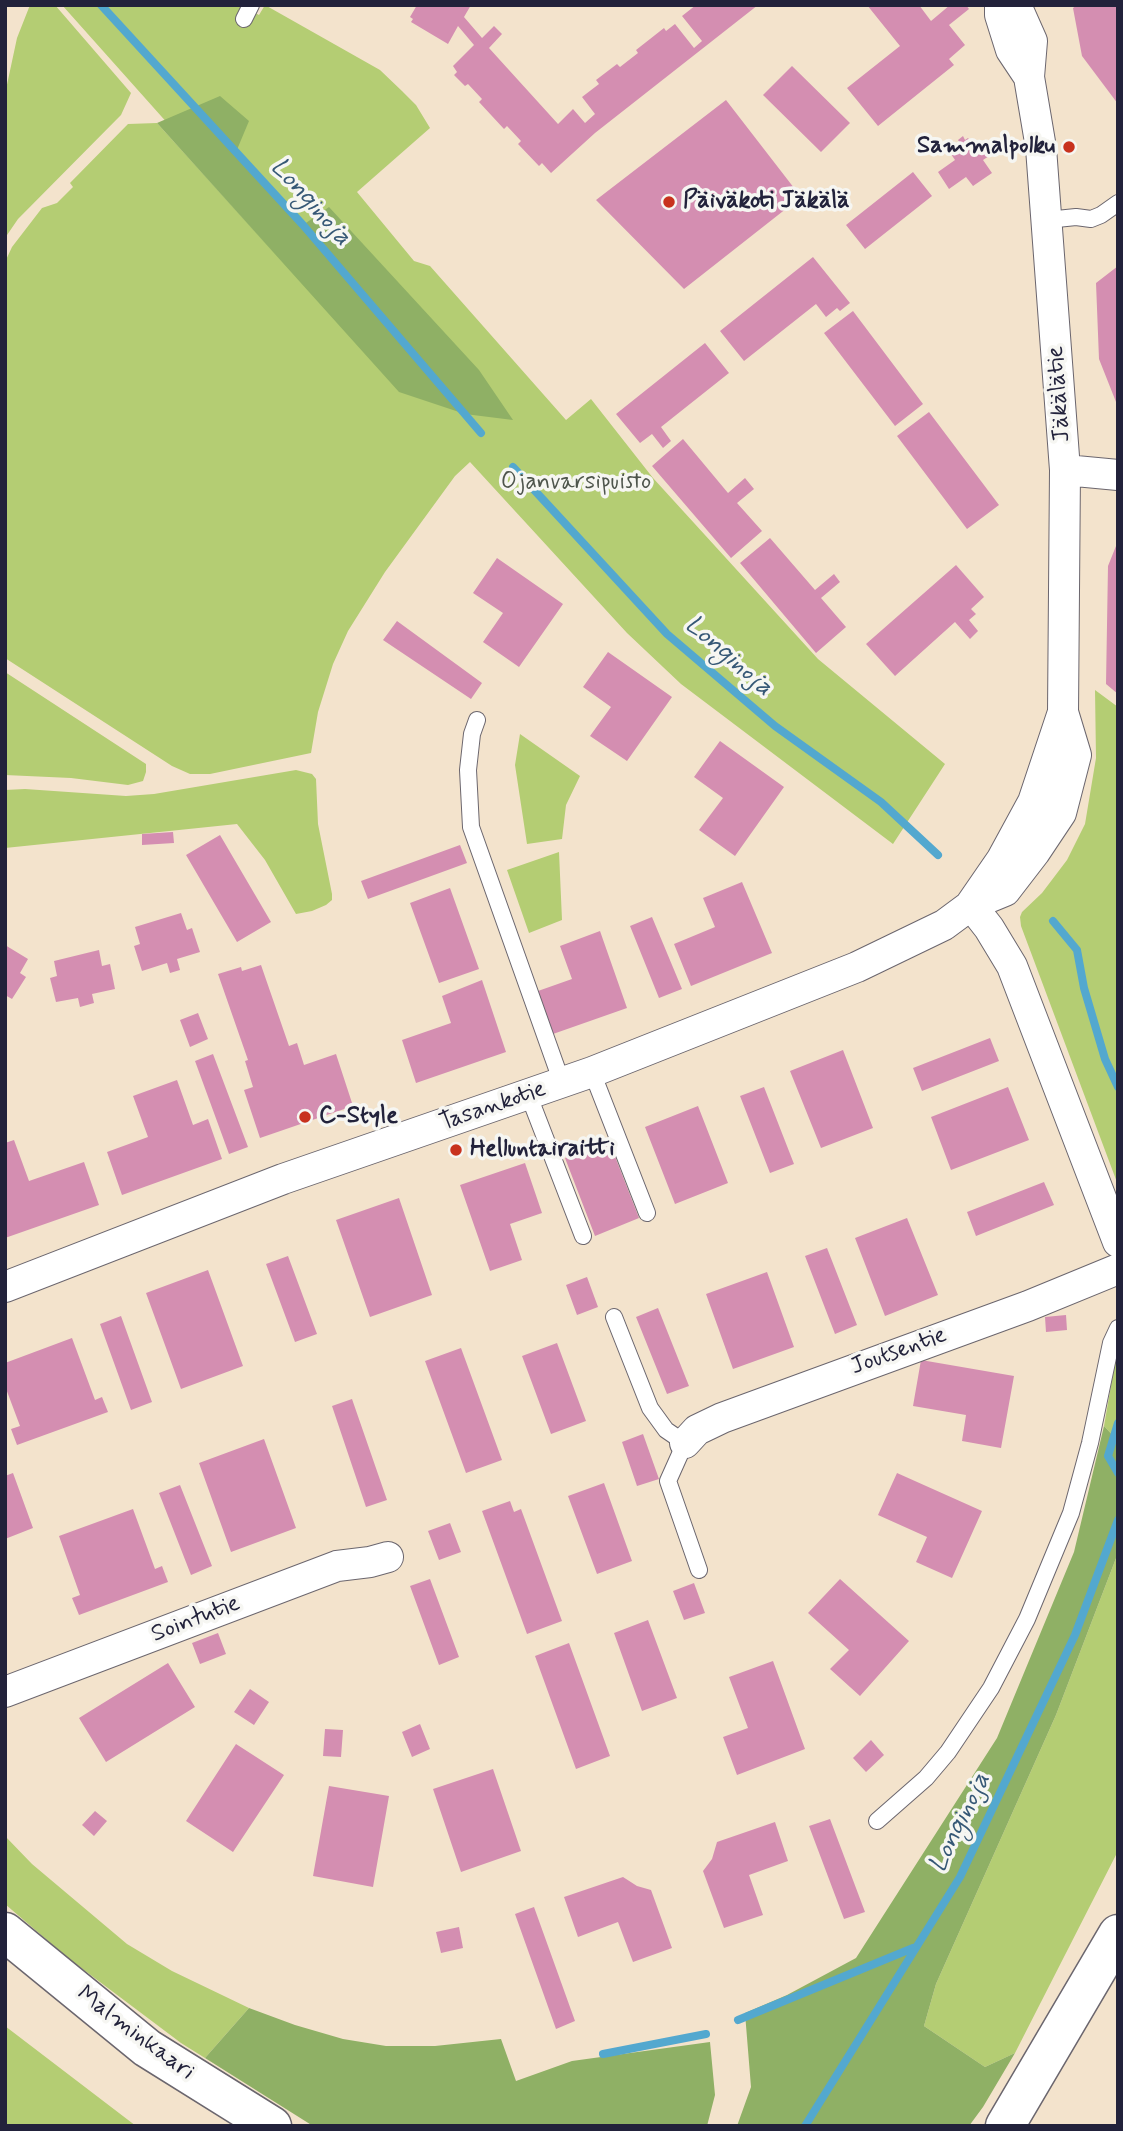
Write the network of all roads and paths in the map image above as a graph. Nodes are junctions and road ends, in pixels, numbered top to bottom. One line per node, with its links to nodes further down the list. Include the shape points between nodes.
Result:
1 (1000, 5): 3 (street, Jäkälätie, via 1012,50)
2 (1016, 5): 3 (street, Jäkälätie, via 1032,41)
3 (1029, 77): 5 (street, Jäkälätie)
4 (1118, 203): 5 (lane, via 1091,219)
5 (1047, 220): 6 (street, Jäkälätie)
6 (1065, 470): 7 (street); 9 (street, Jäkälätie, via 1063,712 1076,755 1061,813 1035,852 1005,891)
7 (1118, 475)
8 (477, 720): 11 (lane, via 468,770 471,827)
9 (971, 905): 10 (street, Tasankotie, via 944,925 857,967); 15 (street, via 1012,966)
10 (592, 1072): 11 (street, Tasankotie); 13 (lane)
11 (562, 1083): 12 (street, Tasankotie)
12 (528, 1096): 14 (lane); 17 (street, Tasankotie, via 283,1179)
13 (647, 1213)
14 (583, 1236)
15 (1118, 1242)
16 (1118, 1269): 20 (street, Joutsentie, via 722,1418 697,1430)
17 (5, 1287)
18 (614, 1317): 20 (lane, via 657,1421)
19 (1118, 1328): 24 (lane, via 1071,1514 1027,1619 991,1688 955,1742 926,1777)
20 (685, 1443): 22 (lane, via 668,1481)
21 (388, 1556): 23 (street, Sointutie, via 337,1566)
22 (699, 1570)
23 (5, 1692)
24 (877, 1821)
25 (5, 1932): 27 (main road, Malminkaari, via 147,2048)
26 (1118, 1934): 28 (main road)
27 (272, 2126)
28 (1005, 2126)

